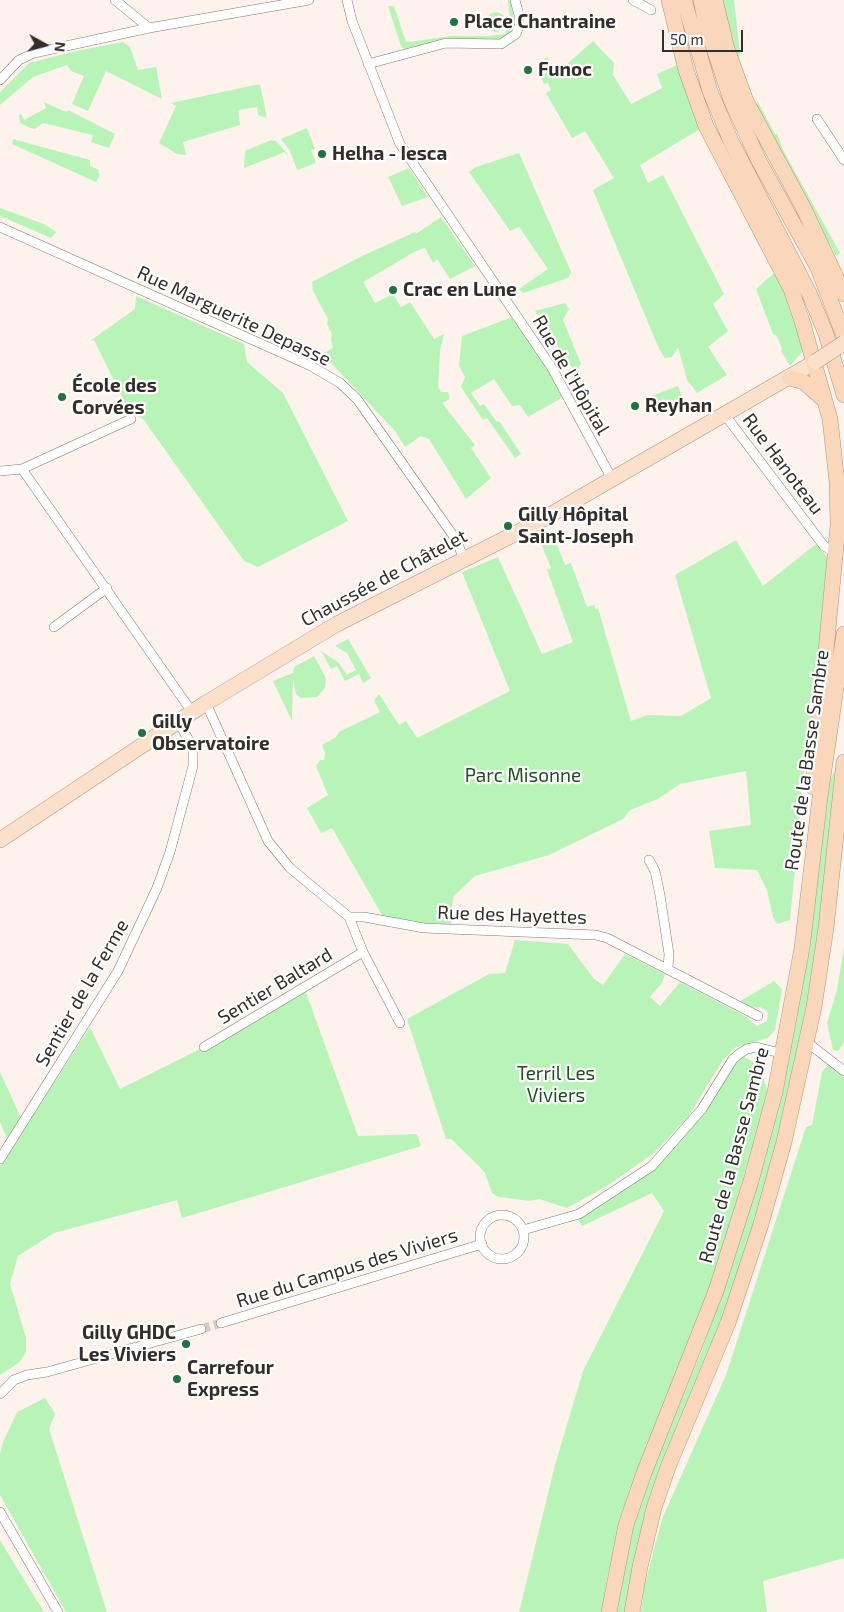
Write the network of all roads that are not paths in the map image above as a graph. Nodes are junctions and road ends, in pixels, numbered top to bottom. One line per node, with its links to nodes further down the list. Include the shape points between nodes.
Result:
1 (115, 0): 11 (street)
2 (309, 0): 11 (street)
3 (347, 0): 12 (street)
4 (515, 0): 12 (street, via 520,15 519,26 516,34 501,44 446,44)
5 (633, 0): 10 (street)
6 (669, 0): 20 (highway, via 686,70 706,126 791,289)
7 (684, 0): 22 (highway, via 710,90 731,140 810,295 826,334)
8 (701, 0): 18 (highway, via 732,100 759,161 818,268)
9 (715, 0): 17 (highway, via 727,49 746,101 803,207)
10 (651, 10)
11 (149, 28): 13 (street, via 34,53 19,60)
12 (367, 60): 28 (street, Rue de l'Hôpital, via 400,144 552,368)
13 (0, 80)
14 (817, 119): 15 (street)
15 (844, 160)
16 (0, 227): 30 (street, Rue Marguerite Depasse, via 311,366 340,383 358,399 457,541)
17 (844, 294)
18 (844, 336)
19 (844, 343): 20 (main road, bridge)
20 (815, 362): 21 (main road, Chaussée de Châtelet); 23 (highway)
21 (795, 375): 23 (highway); 24 (main road, Chaussée de Châtelet)
22 (844, 395)
23 (824, 400): 29 (highway, via 830,419 837,482)
24 (725, 416): 28 (main road, Chaussée de Châtelet); 29 (street, Rue Hanoteau, via 824,546)
25 (131, 418): 26 (street)
26 (22, 469): 27 (street); 31 (street)
27 (0, 471)
28 (612, 479): 30 (main road, Chaussée de Châtelet, via 536,523)
29 (836, 553): 42 (highway, via 812,801)
30 (463, 558): 34 (main road, Chaussée de Châtelet, via 337,624)
31 (107, 588): 32 (street); 35 (street)
32 (54, 627)
33 (844, 634): 42 (highway, Route de la Basse Sambre)
34 (206, 703): 35 (main road, Chaussée de Châtelet); 43 (street, via 268,840 290,868)
35 (192, 712): 36 (main road, Chaussée de Châtelet)
36 (178, 721): 39 (main road, Chaussée de Châtelet); 52 (street, Sentier de la Ferme, via 193,748 192,766 170,852 157,888 118,971)
37 (844, 762): 40 (highway, Route de la Basse Sambre)
38 (844, 809): 40 (highway)
39 (0, 840)
40 (836, 846): 48 (highway, Route de la Basse Sambre)
41 (649, 860): 45 (street, via 656,871 669,954)
42 (812, 861): 50 (highway, Route de la Basse Sambre, via 802,948)
43 (349, 917): 44 (street); 45 (street, Rue des Hayettes, via 424,928 596,935)
44 (363, 952): 47 (street); 49 (street, Sentier Baltard)
45 (668, 969): 46 (street, Rue des Hayettes)
46 (758, 1016)
47 (400, 1023)
48 (808, 1043): 51 (street); 61 (highway, Route de la Basse Sambre, via 784,1142 746,1270 654,1508)
49 (204, 1047)
50 (784, 1054): 53 (street, via 747,1048 733,1058 702,1109 652,1166 579,1214); 60 (highway, Route de la Basse Sambre, via 763,1142 716,1292 626,1525)
51 (844, 1071)
52 (0, 1159)
53 (523, 1230): 54 (street, Rue du Campus des Viviers, via 519,1251 506,1258 491,1256); 54 (street, Rue du Campus des Viviers, via 509,1216 495,1216 481,1231)
54 (482, 1244): 55 (street, Rue du Campus des Viviers)
55 (221, 1323)
56 (201, 1329): 57 (street, via 27,1375 14,1380)
57 (0, 1394)
58 (0, 1512): 59 (street)
59 (58, 1612)
60 (609, 1612)
61 (632, 1612)

